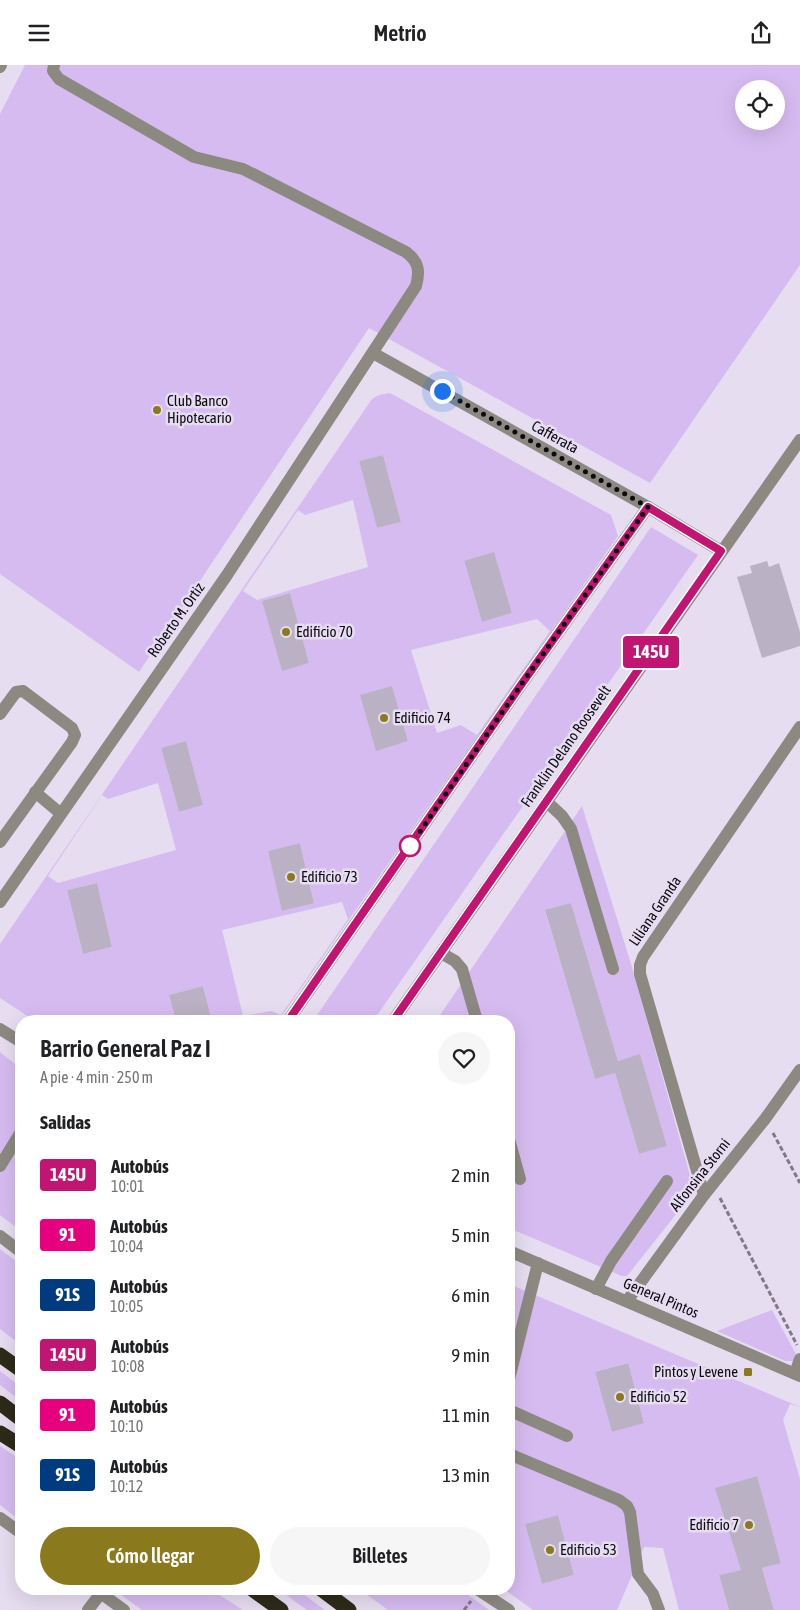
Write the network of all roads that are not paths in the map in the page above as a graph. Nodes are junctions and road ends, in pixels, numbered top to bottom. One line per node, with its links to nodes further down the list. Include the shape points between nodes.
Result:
1 (54, 65): 2 (street, Roberto M. Ortiz, via 53,71 59,79 194,157 243,169 415,259 419,270 416,286)
2 (373, 353): 4 (street, Cafferata); 10 (street, Roberto M. Ortiz, via 226,575)
3 (800, 440): 5 (street, Franklin Delano Roosevelt)
4 (648, 507): 5 (street, Cafferata); 15 (street)
5 (721, 551): 9 (street, Franklin Delano Roosevelt)
6 (0, 714): 8 (street, via 16,692 23,691 72,728 75,735 72,742)
7 (800, 727): 26 (street, Liliana Granda, via 640,965)
8 (35, 792): 10 (street); 11 (street)
9 (547, 802): 13 (street, Franklin Delano Roosevelt); 14 (street, via 571,829)
10 (60, 813): 12 (street, Roberto M. Ortiz)
11 (0, 843)
12 (0, 901)
13 (441, 953): 16 (street, Franklin Delano Roosevelt); 17 (street, via 462,969)
14 (613, 969)
15 (292, 1015)
16 (397, 1015)
17 (475, 1015)
18 (0, 1029): 19 (street)
19 (15, 1038)
20 (800, 1070): 26 (street, Alfonsina Storni)
21 (15, 1142): 23 (street)
22 (515, 1161): 24 (street)
23 (0, 1166)
24 (520, 1179)
25 (667, 1181): 31 (street, via 611,1261)
26 (704, 1195): 32 (street, Alfonsina Storni)
27 (0, 1236): 28 (street)
28 (15, 1247)
29 (515, 1253): 30 (street, General Pintos)
30 (538, 1263): 31 (street, General Pintos); 34 (street)
31 (596, 1289): 32 (street, General Pintos)
32 (627, 1301): 37 (street, General Pintos)
33 (0, 1355): 36 (highway)
34 (515, 1355)
35 (800, 1359): 37 (street)
36 (15, 1366)
37 (797, 1375)
38 (0, 1403): 40 (highway)
39 (515, 1413): 42 (street)
40 (15, 1414)
41 (0, 1433): 43 (highway)
42 (567, 1436)
43 (15, 1442)
44 (515, 1457): 47 (street, via 627,1506 638,1574)
45 (0, 1517): 46 (street)
46 (15, 1528)
47 (653, 1594): 58 (street); 59 (street)
48 (96, 1595): 53 (street)
49 (103, 1595): 54 (street)
50 (260, 1595): 55 (highway)
51 (328, 1595): 56 (highway)
52 (486, 1595): 57 (street)
53 (88, 1610)
54 (124, 1610)
55 (281, 1610)
56 (349, 1610)
57 (509, 1610)
58 (647, 1610)
59 (659, 1610)

